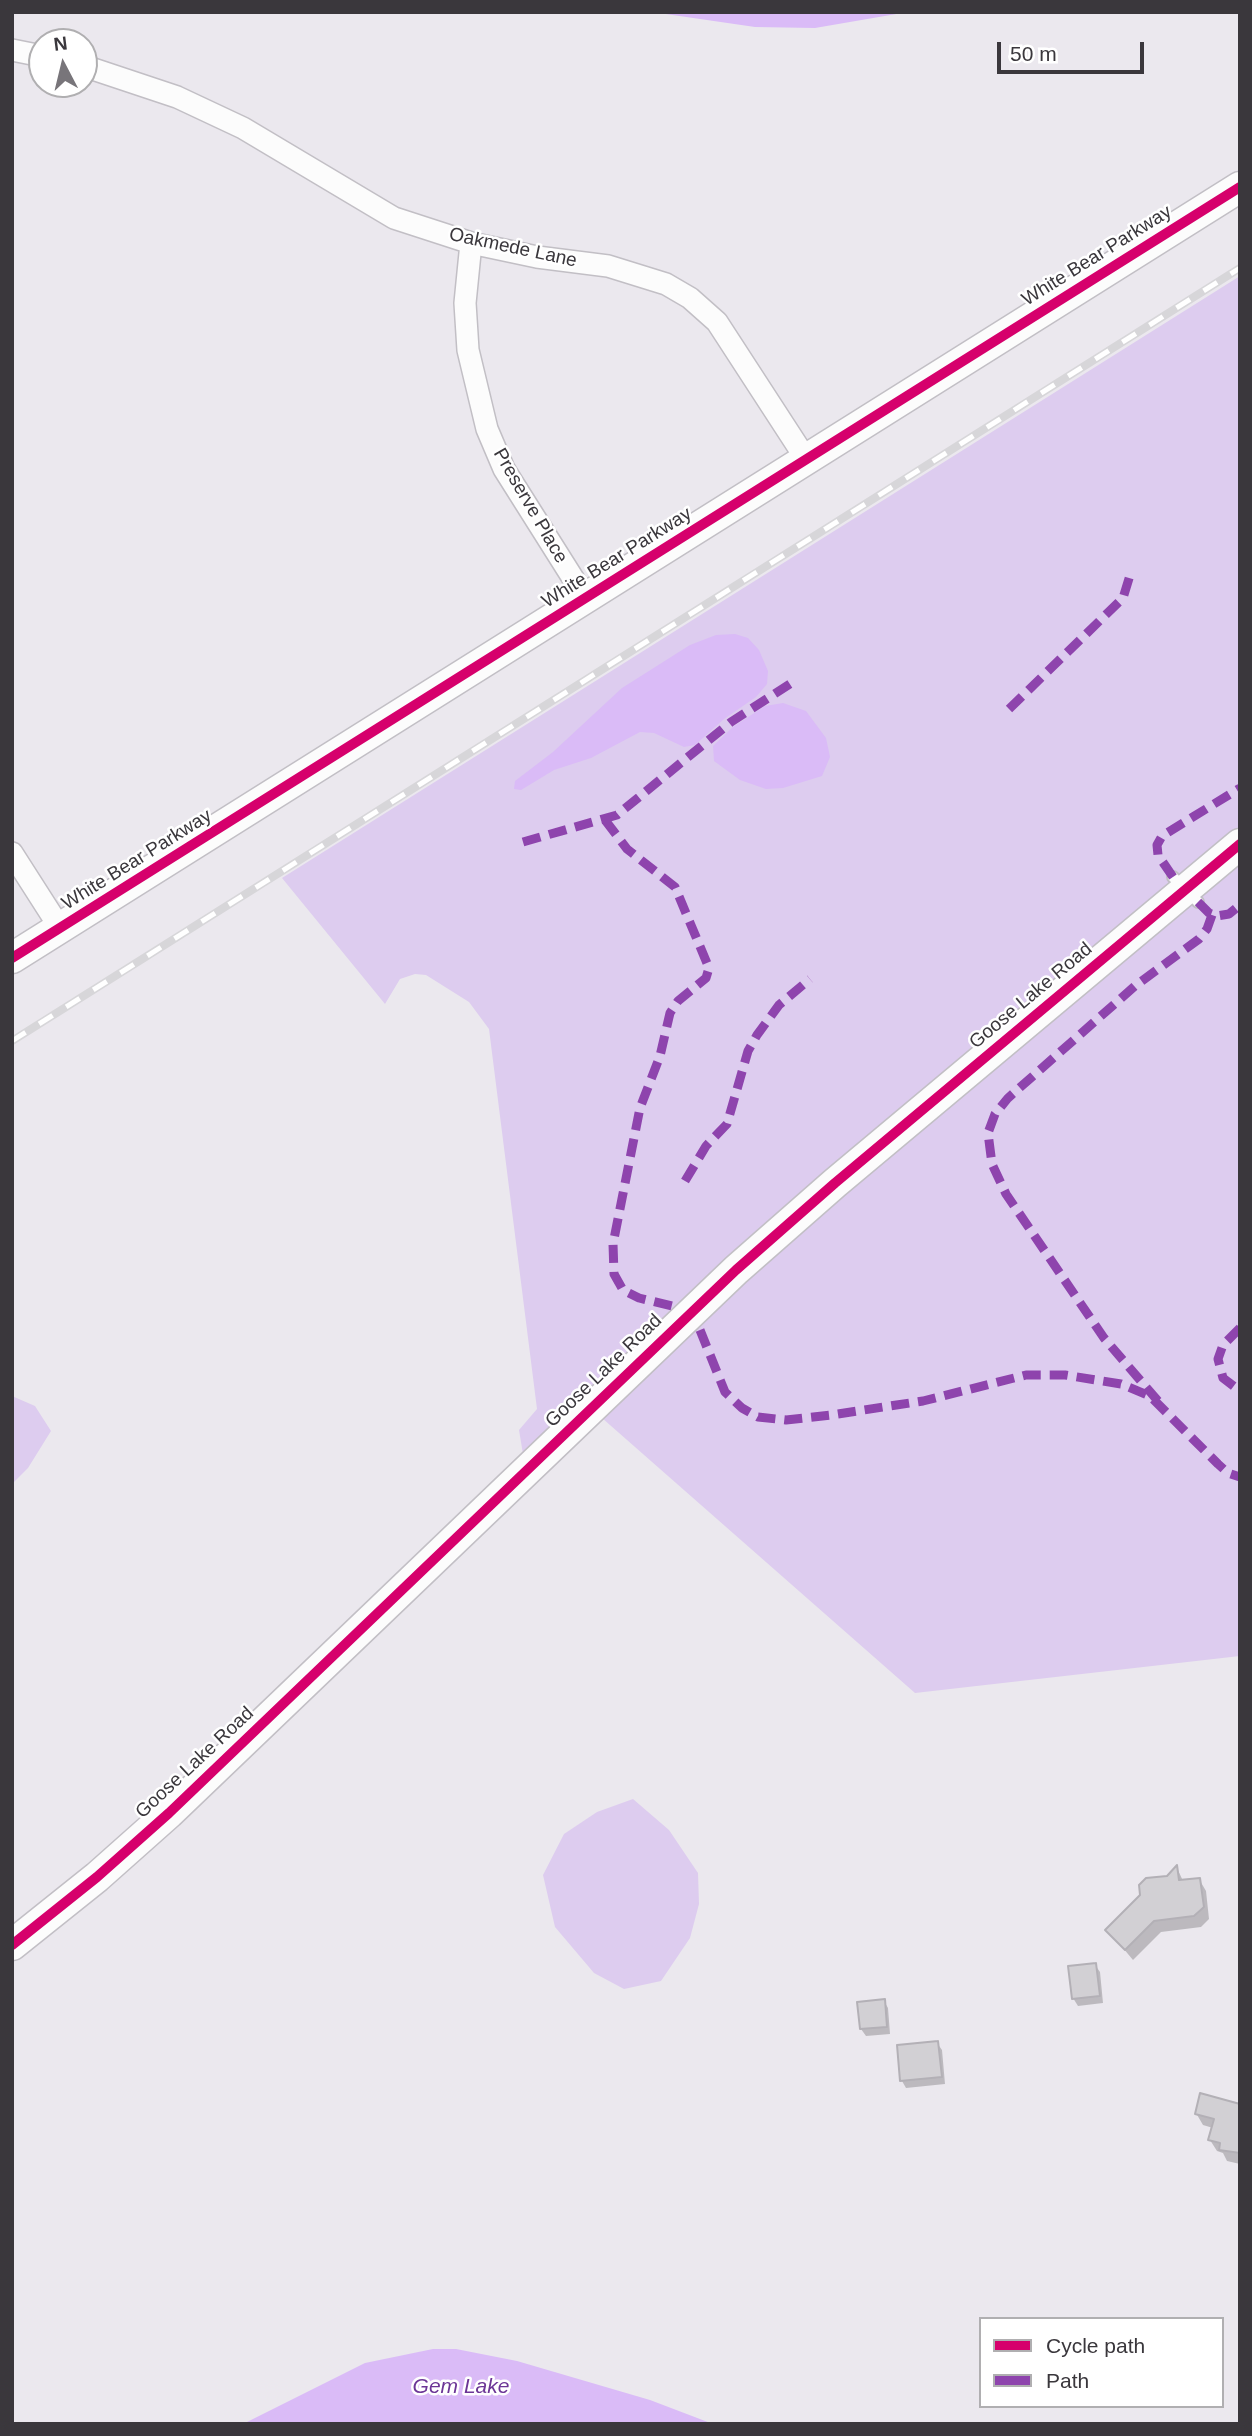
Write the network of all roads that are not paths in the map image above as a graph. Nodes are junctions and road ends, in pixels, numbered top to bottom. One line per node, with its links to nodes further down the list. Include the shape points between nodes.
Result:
1 (98, 71): 3 (street, Oakmede Lane, via 177,97 243,128 394,218)
2 (1240, 187): 4 (street, White Bear Parkway)
3 (471, 243): 4 (street, Oakmede Lane, via 639,273 690,298 717,322); 5 (street, Preserve Place, via 465,303 468,350 487,429 504,469)
4 (806, 459): 5 (street, White Bear Parkway)
5 (586, 599): 8 (street, White Bear Parkway)
6 (1240, 844): 10 (street, Goose Lake Road, via 835,1184 687,1318 169,1812)
7 (12, 853): 8 (street)
8 (60, 928): 9 (street, White Bear Parkway)
9 (12, 958)
10 (12, 1945)

